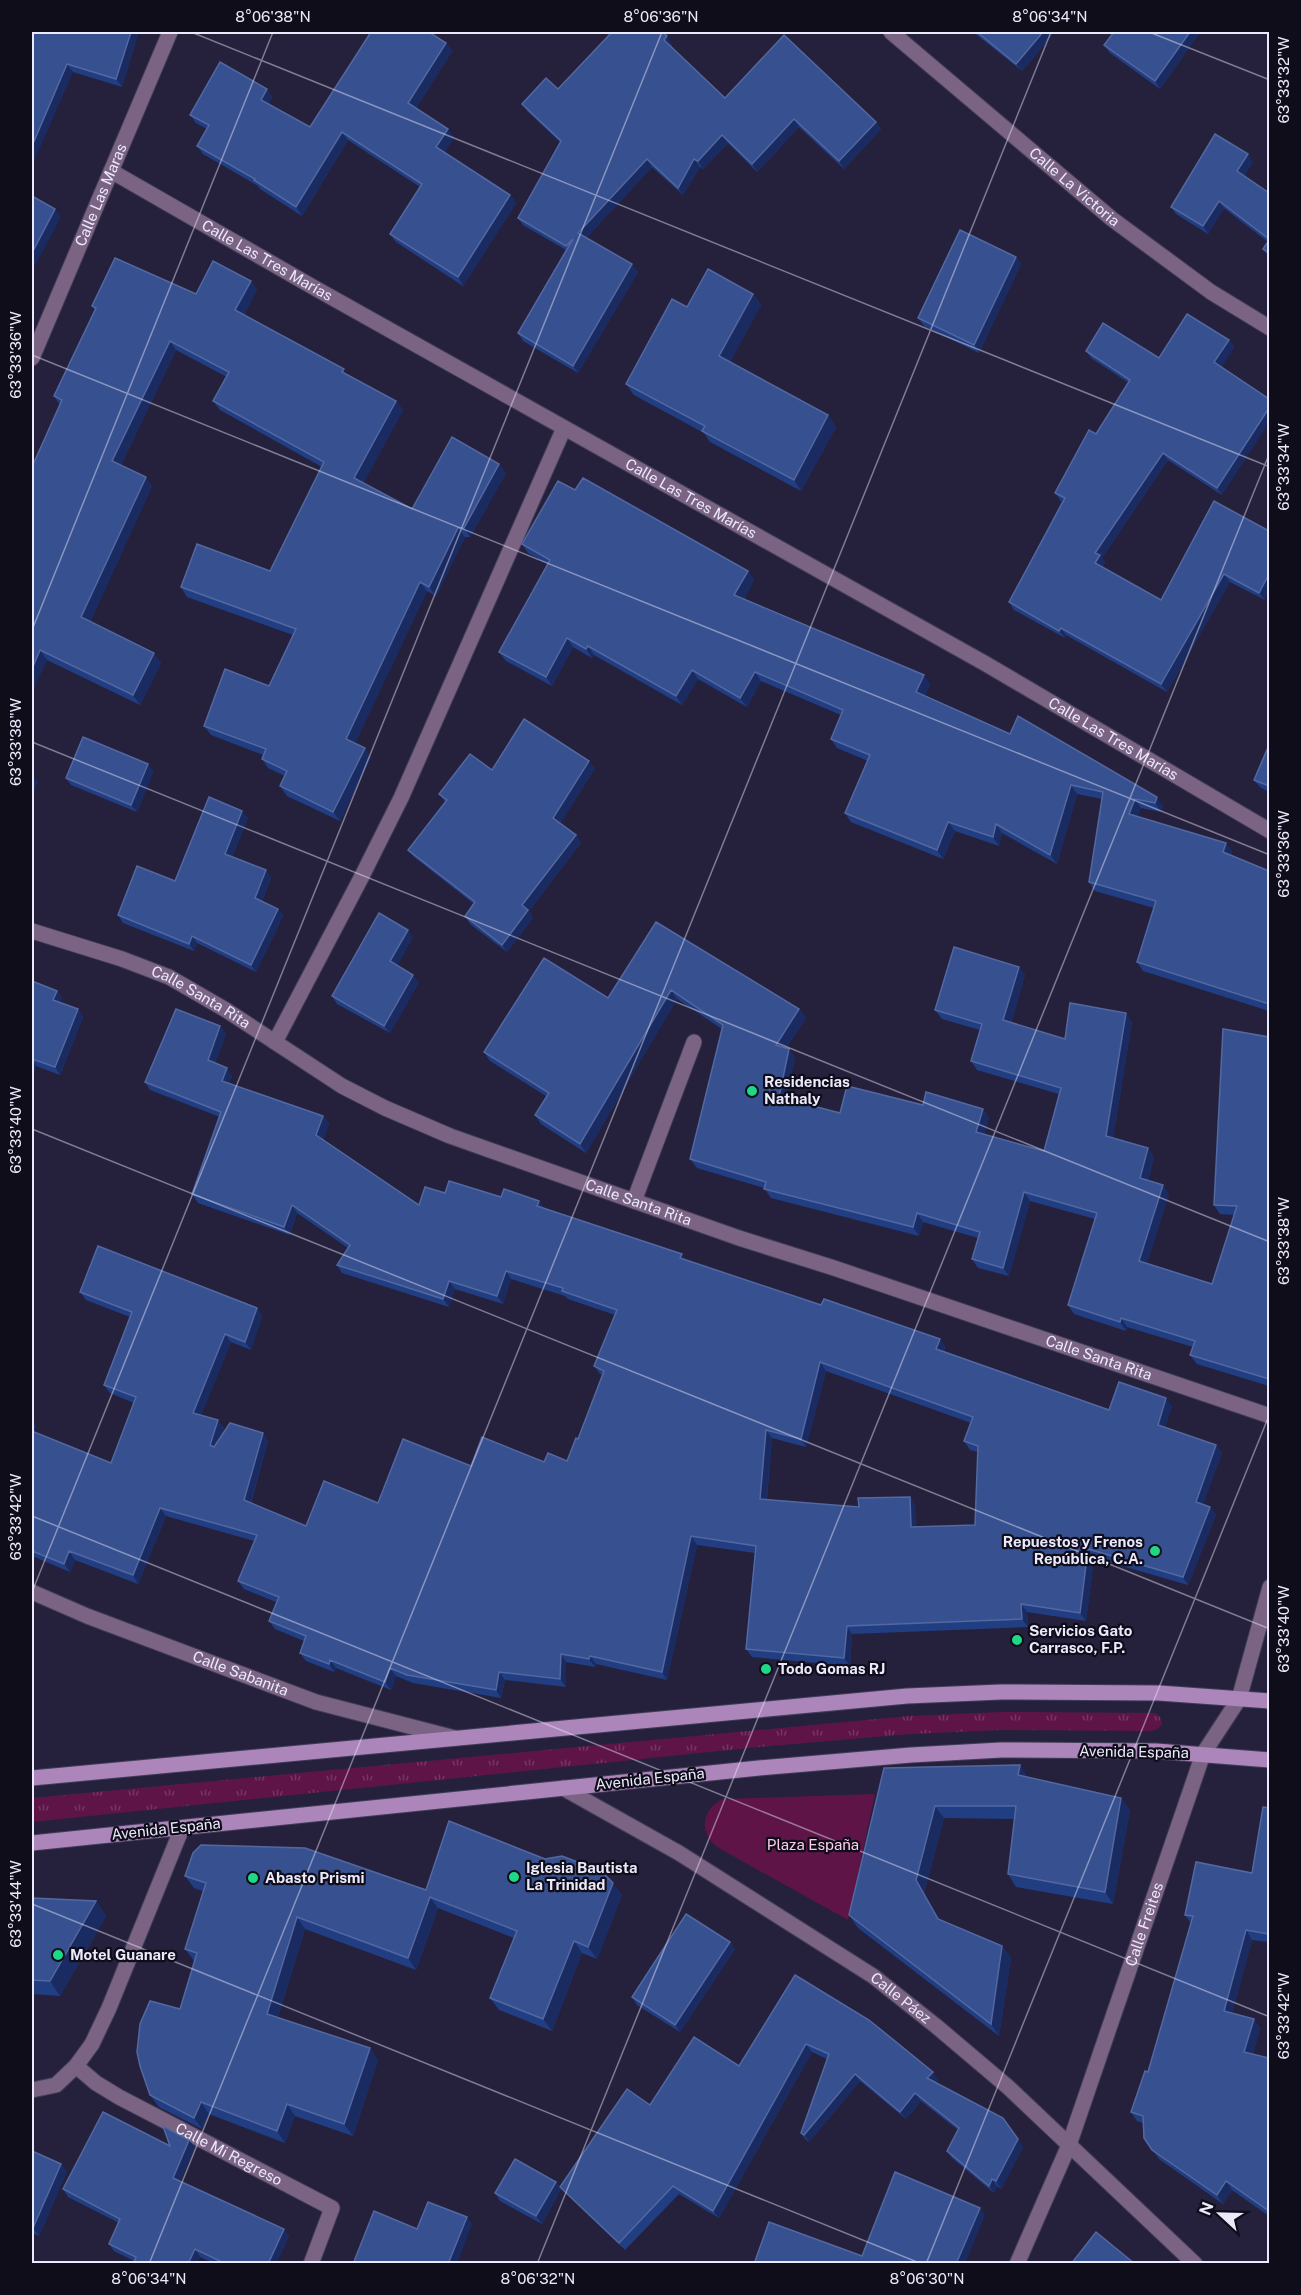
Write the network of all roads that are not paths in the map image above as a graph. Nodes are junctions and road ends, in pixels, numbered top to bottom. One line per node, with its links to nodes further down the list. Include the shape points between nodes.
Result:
1 (170, 32): 3 (street, Calle Las Maras)
2 (891, 32): 4 (street, Calle La Victoria, via 1112,219)
3 (111, 171): 5 (street, Calle Las Maras); 6 (street, Calle Las Tres Marías)
4 (1269, 328)
5 (32, 358)
6 (564, 428): 7 (street, Calle Las Tres Marías, via 987,664); 9 (street, via 401,798)
7 (1269, 831)
8 (32, 931): 9 (street, Calle Santa Rita, via 169,977)
9 (275, 1042): 11 (street, Calle Santa Rita, via 342,1086 385,1108 450,1136)
10 (694, 1042): 11 (street)
11 (634, 1201): 12 (street, Calle Santa Rita)
12 (1269, 1416)
13 (1269, 1587): 15 (street, Calle Freites)
14 (32, 1592): 17 (street, Calle Sabanita, via 316,1702)
15 (1239, 1698): 16 (main road); 17 (main road, via 1000,1692 919,1696); 18 (street, Calle Freites)
16 (1269, 1701)
17 (455, 1738): 20 (main road)
18 (1203, 1754): 19 (main road, Avenida España); 21 (main road, Avenida España, via 1001,1750); 26 (street, Calle Freites)
19 (1269, 1760)
20 (32, 1778)
21 (563, 1788): 22 (main road, Avenida España); 26 (street, Calle Páez, via 679,1853 873,1977 1008,2087)
22 (182, 1828): 23 (main road, Avenida España); 24 (street, via 109,2008 92,2044)
23 (32, 1843)
24 (76, 2066): 25 (street, via 56,2085); 27 (street, Calle Mi Regreso, via 119,2097 332,2208)
25 (32, 2090)
26 (1069, 2145): 28 (street, Calle Freites); 29 (street, Calle Páez)
27 (311, 2264)
28 (1017, 2264)
29 (1195, 2264)

